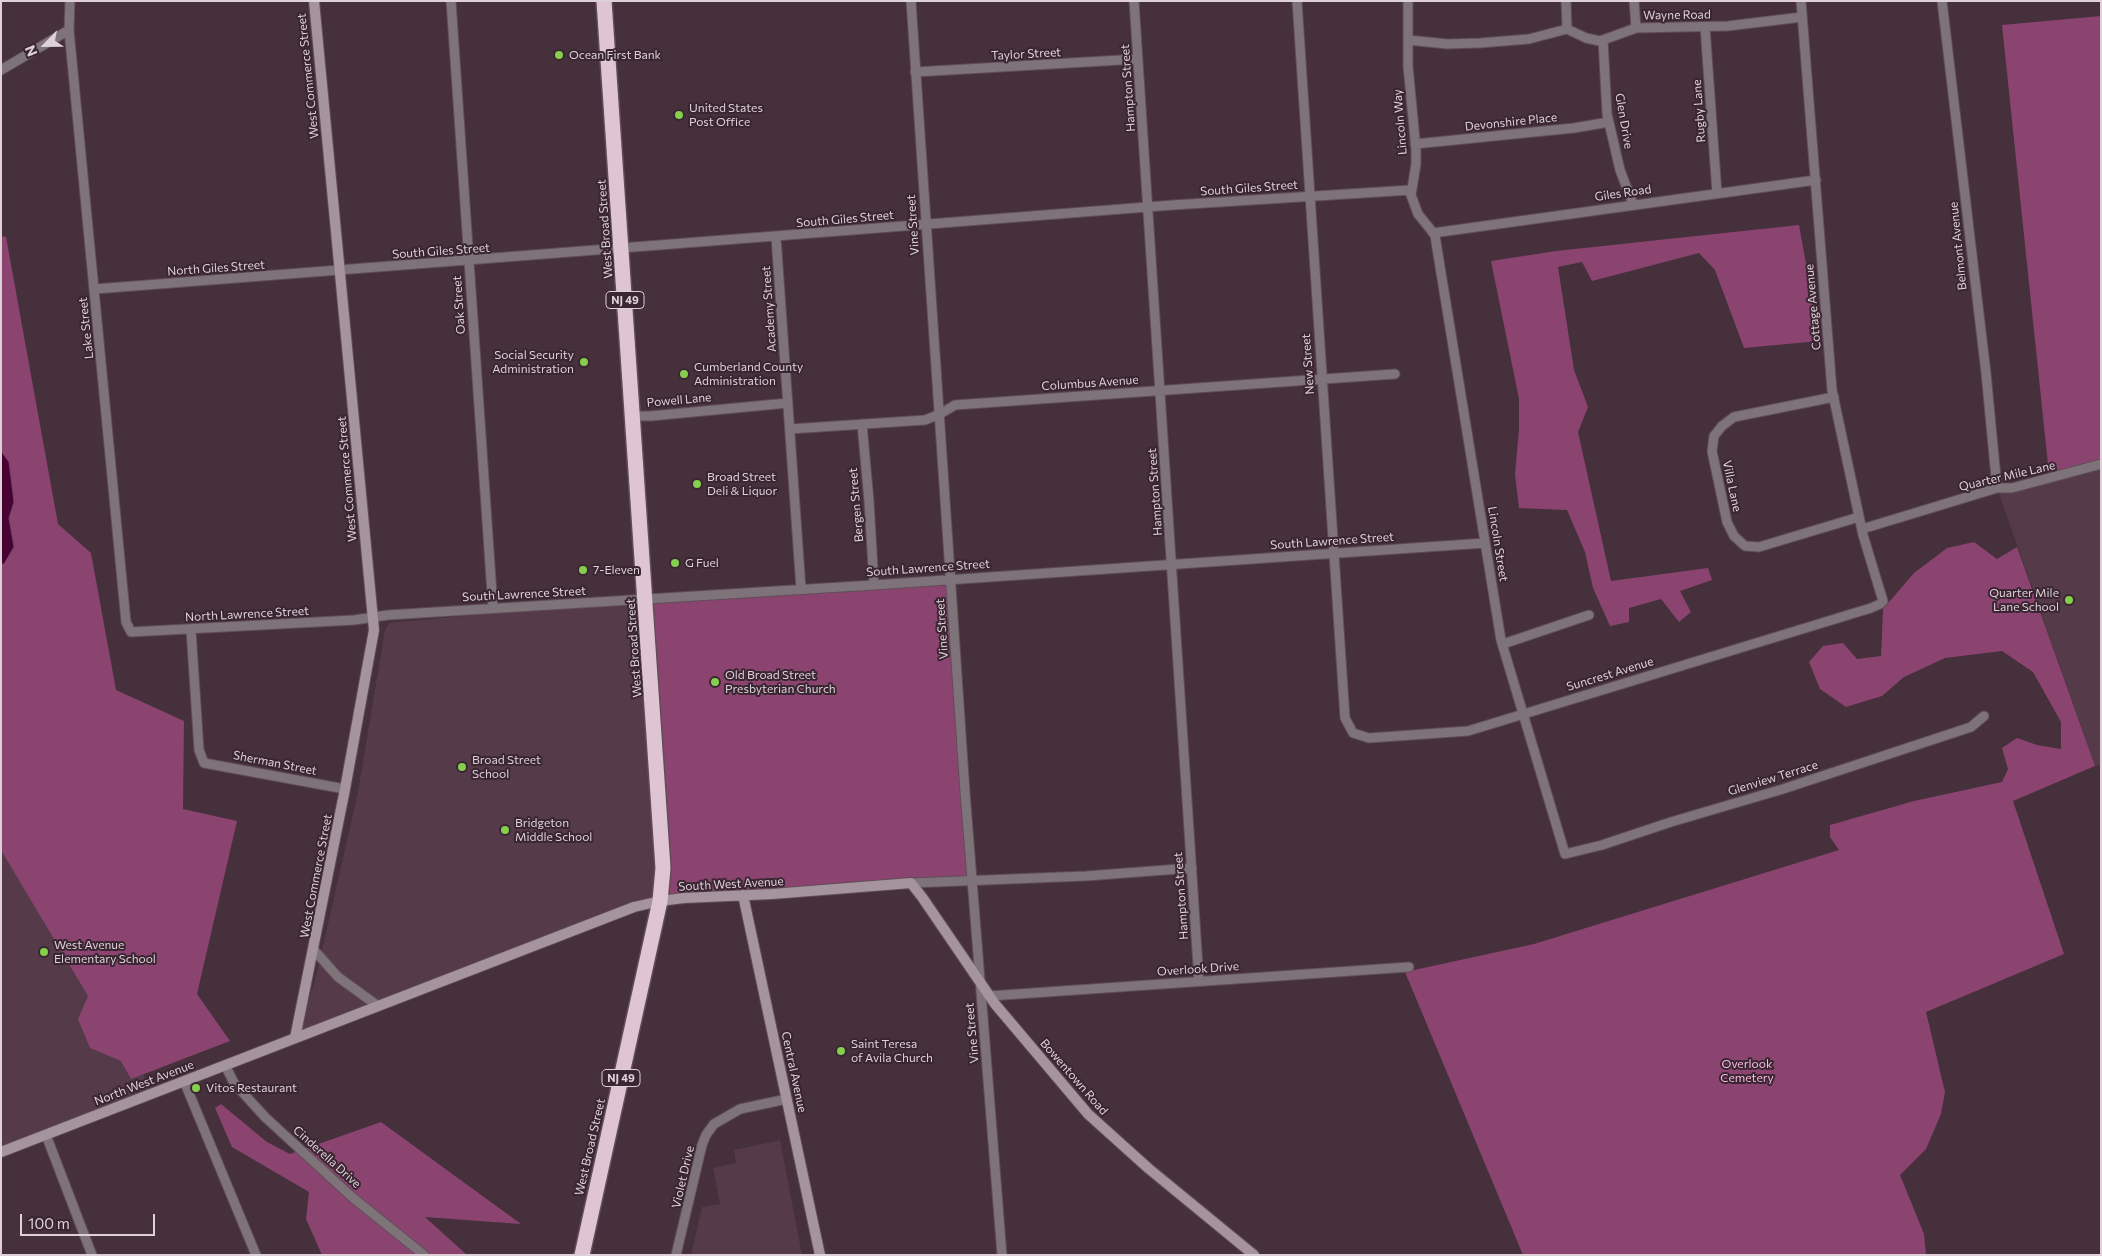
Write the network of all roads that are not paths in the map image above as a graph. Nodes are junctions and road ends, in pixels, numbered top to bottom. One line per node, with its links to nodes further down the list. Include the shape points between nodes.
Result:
1 (70, 1): 17 (street, Lake Street)
2 (314, 1): 36 (main road, West Commerce Street)
3 (451, 1): 35 (street, Oak Street)
4 (604, 1): 34 (highway, West Broad Street / NJ 49)
5 (911, 1): 22 (street, Vine Street)
6 (1134, 1): 20 (street, Hampton Street)
7 (1297, 1): 28 (street, New Street)
8 (1408, 1): 18 (street, Lincoln Way)
9 (1566, 1): 16 (street)
10 (1634, 1): 15 (street)
11 (1801, 1): 13 (street, Cottage Avenue)
12 (1942, 1): 48 (street, Belmont Avenue)
13 (1802, 17): 14 (street, Wayne Road); 25 (street, Cottage Avenue)
14 (1705, 27): 15 (street, Wayne Road); 27 (street, Rugby Lane)
15 (1636, 28): 19 (street, Wayne Road)
16 (1567, 29): 18 (street, via 1529,39 1480,44); 19 (street, via 1592,40)
17 (69, 30): 21 (street); 37 (street, Lake Street)
18 (1408, 40): 24 (street, Lincoln Way)
19 (1603, 40): 23 (street, Glen Drive)
20 (1138, 59): 22 (street, Taylor Street); 30 (street, Hampton Street)
21 (1, 70)
22 (915, 72): 31 (street, Vine Street)
23 (1609, 122): 24 (street, Devonshire Place); 29 (street, Glen Drive, via 1620,170)
24 (1415, 144): 26 (street, Lincoln Way)
25 (1816, 180): 27 (street, Giles Road); 41 (street, Cottage Avenue)
26 (1412, 190): 28 (street, South Giles Street); 32 (street, Lincoln Way, via 1418,214)
27 (1717, 193): 29 (street, Giles Road)
28 (1310, 196): 30 (street, South Giles Street); 39 (street, New Street)
29 (1633, 204): 32 (street, Giles Road)
30 (1148, 207): 31 (street, South Giles Street); 40 (street, Hampton Street)
31 (926, 225): 33 (street, South Giles Street); 43 (street, Vine Street)
32 (1433, 233): 51 (street, Lincoln Street)
33 (776, 237): 34 (street, South Giles Street); 42 (street, Academy Street)
34 (622, 249): 35 (street, South Giles Street); 44 (highway, West Broad Street / NJ 49)
35 (468, 261): 36 (street, South Giles Street); 59 (street, Oak Street)
36 (340, 271): 37 (street, North Giles Street); 61 (main road, West Commerce Street)
37 (95, 289): 62 (street, Lake Street)
38 (1396, 374): 39 (street, Columbus Avenue)
39 (1322, 379): 40 (street, Columbus Avenue); 52 (street, New Street)
40 (1160, 391): 43 (street, Columbus Avenue, via 955,405); 53 (street, Hampton Street)
41 (1834, 398): 49 (street, Cottage Avenue); 49 (street, Villa Lane, via 1734,417 1714,436 1712,451 1727,522 1734,536 1745,546 1759,547)
42 (788, 403): 44 (street, Powell Lane); 46 (street, Academy Street)
43 (940, 414): 45 (street, Columbus Avenue, via 925,420); 54 (street, Vine Street)
44 (633, 416): 57 (highway, West Broad Street / NJ 49)
45 (862, 424): 46 (street, Columbus Avenue); 55 (street, Bergen Street)
46 (790, 429): 56 (street, Academy Street)
47 (2101, 464): 48 (street, Quarter Mile Lane, via 2012,488)
48 (1997, 488): 50 (street, Quarter Mile Lane)
49 (1859, 517): 50 (street, Cottage Avenue)
50 (1862, 529): 58 (street, Cottage Avenue, via 1883,597)
51 (1485, 543): 52 (street, South Lawrence Street); 64 (street, Lincoln Street)
52 (1334, 554): 53 (street, South Lawrence Street); 67 (street, New Street)
53 (1172, 564): 54 (street, South Lawrence Street); 70 (street, Hampton Street)
54 (952, 579): 55 (street, South Lawrence Street); 71 (street, Vine Street)
55 (874, 585): 56 (street, South Lawrence Street)
56 (801, 589): 57 (street, South Lawrence Street)
57 (646, 599): 59 (street, South Lawrence Street); 74 (highway, West Broad Street / NJ 49, via 662,847)
58 (1880, 604): 65 (street, Suncrest Avenue)
59 (493, 608): 61 (street, South Lawrence Street)
60 (1589, 615): 64 (street)
61 (373, 617): 63 (street, North Lawrence Street); 68 (main road, West Commerce Street, via 374,630)
62 (126, 624): 63 (street, North Lawrence Street, via 135,632)
63 (191, 630): 68 (street, Sherman Street, via 200,750 204,763)
64 (1503, 644): 65 (street, Lincoln Street)
65 (1523, 713): 67 (street, Suncrest Avenue, via 1468,731 1436,734 1369,738 1353,734); 69 (street, Lincoln Street)
66 (1984, 716): 69 (street, Glenview Terrace, via 1970,728 1793,786)
67 (1347, 725)
68 (345, 789): 75 (main road, West Commerce Street)
69 (1565, 854)
70 (1192, 868): 71 (street, South West Avenue); 77 (street, Hampton Street)
71 (972, 881): 72 (street, South West Avenue); 78 (street, Vine Street)
72 (911, 883): 73 (main road, South West Avenue); 78 (main road, Bowentown Road)
73 (743, 895): 74 (main road, South West Avenue); 84 (main road, Central Avenue)
74 (660, 901): 80 (main road, South West Avenue, via 634,907); 90 (highway, West Broad Street / NJ 49)
75 (314, 950): 80 (street, West Commerce Street, via 338,977); 81 (main road, West Commerce Street)
76 (1409, 967): 77 (street, Overlook Drive)
77 (1199, 981): 79 (street, Overlook Drive)
78 (980, 983): 79 (main road, Bowentown Road); 93 (street, Vine Street)
79 (989, 996): 94 (main road, Bowentown Road, via 1088,1114)
80 (378, 1006): 81 (main road, South West Avenue)
81 (295, 1038): 82 (main road, North West Avenue)
82 (225, 1065): 83 (main road, North West Avenue); 89 (street, Cinderella Drive, via 234,1083 264,1117 352,1197)
83 (184, 1081): 85 (main road, North West Avenue); 88 (street)
84 (787, 1099): 91 (street, Violet Drive, via 740,1109 714,1124 706,1135); 92 (main road, Central Avenue)
85 (46, 1135): 86 (main road, North West Avenue); 87 (street)
86 (1, 1152)
87 (92, 1255)
88 (256, 1255)
89 (424, 1255)
90 (582, 1255)
91 (676, 1255)
92 (820, 1255)
93 (1002, 1255)
94 (1254, 1255)

